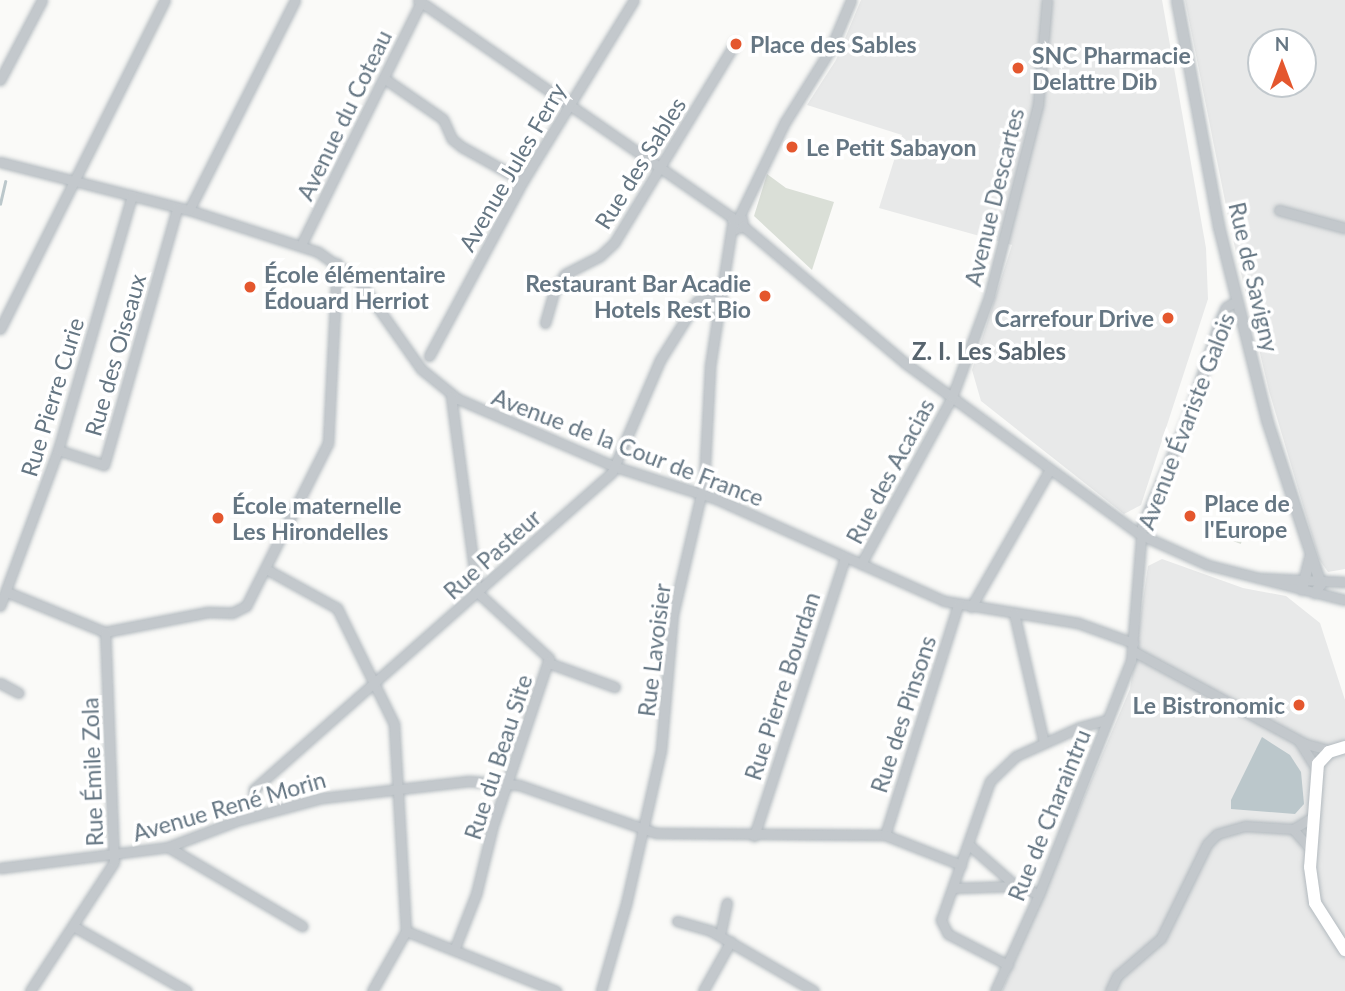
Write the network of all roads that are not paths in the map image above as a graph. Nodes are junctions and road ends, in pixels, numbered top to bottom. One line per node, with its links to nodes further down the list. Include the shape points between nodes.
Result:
1 (42, 0): 11 (street)
2 (165, 0): 15 (street)
3 (295, 0): 19 (street)
4 (851, 0): 21 (street, Rue Lavoisier, via 830,50 785,122)
5 (1047, 0): 31 (street, Avenue Descartes, via 1038,105 1003,249)
6 (1177, 0): 26 (street, Rue de Savigny)
7 (420, 1): 10 (street, Avenue du Coteau); 12 (street)
8 (631, 1): 12 (street, Avenue Jules Ferry)
9 (735, 43): 14 (street, Rue des Sables)
10 (385, 79): 16 (street, via 443,119 452,139 462,147); 23 (street, Avenue du Coteau)
11 (0, 80)
12 (569, 104): 14 (street); 16 (street, Avenue Jules Ferry)
13 (0, 162): 15 (street, Avenue de la Cour de France)
14 (660, 167): 21 (street); 27 (street, Rue des Sables, via 609,250 560,281)
15 (72, 181): 17 (street, Avenue de la Cour de France); 28 (street)
16 (523, 181): 29 (street, Avenue Jules Ferry)
17 (132, 196): 18 (street, Avenue de la Cour de France); 32 (street, Rue Pierre Curie)
18 (177, 208): 19 (street, Avenue de la Cour de France); 32 (street, Rue des Oiseaux, via 104,466)
19 (188, 210): 23 (street, Avenue de la Cour de France)
20 (1279, 210): 22 (street)
21 (737, 222): 25 (street, Rue Lavoisier); 31 (street, via 849,319)
22 (1345, 228)
23 (301, 244): 24 (street, Avenue de la Cour de France)
24 (337, 263): 30 (street, Avenue de la Cour de France, via 364,287 421,369); 40 (street, via 330,433)
25 (720, 293): 33 (street, Rue Pasteur, via 697,301 660,360); 35 (street, Rue Lavoisier)
26 (1237, 301): 36 (street, Avenue Évariste Galois, via 1226,307 1221,318); 38 (street, Rue de Savigny, via 1267,420)
27 (545, 323)
28 (0, 329)
29 (429, 356)
30 (451, 396): 33 (street, Avenue de la Cour de France); 45 (street)
31 (952, 397): 34 (street); 39 (street, Rue des Acacias)
32 (58, 450): 44 (street, Rue Pierre Curie)
33 (616, 467): 35 (street, Avenue de la Cour de France); 45 (street, Rue Pasteur)
34 (1049, 471): 36 (street); 49 (street)
35 (701, 493): 37 (street, Avenue de la Cour de France); 67 (street, Rue Lavoisier, via 673,614 661,750)
36 (1142, 535): 42 (street, via 1208,565); 52 (street, Avenue Évariste Galois)
37 (845, 557): 39 (street, Avenue de la Cour de France); 69 (street, Rue Pierre Bourdan)
38 (1310, 558): 42 (street); 43 (street, Rue de Savigny)
39 (862, 564): 47 (street, Avenue de la Cour de France)
40 (266, 569): 51 (street, via 238,612 208,612); 55 (street, via 337,608)
41 (1345, 582): 43 (street)
42 (1302, 586): 43 (street)
43 (1318, 588): 46 (street)
44 (7, 592): 48 (street, Rue Pierre Curie); 51 (street)
45 (477, 592): 53 (street, Rue du Beau Site, via 547,652); 55 (street, Rue Pasteur)
46 (1345, 600)
47 (958, 604): 49 (street, Avenue de la Cour de France); 70 (street, Rue des Pinsons)
48 (0, 606)
49 (971, 607): 50 (street, Avenue de la Cour de France)
50 (1014, 613): 52 (street, Avenue de la Cour de France, via 1078,623); 60 (street)
51 (106, 632): 74 (street, Rue Émile Zola)
52 (1134, 647): 58 (street, Rue de Charaintru); 59 (street)
53 (549, 663): 56 (street); 63 (street, Rue du Beau Site)
54 (0, 683): 57 (street)
55 (374, 685): 64 (street, via 394,724); 65 (street, Rue Pasteur, via 254,789)
56 (615, 687)
57 (19, 693)
58 (1107, 720): 60 (street); 79 (street, Rue de Charaintru)
59 (1298, 740): 61 (street); 62 (street)
60 (1044, 743): 71 (street, via 995,773)
61 (1342, 749): 62 (main road, via 1321,758)
62 (1317, 770): 66 (main road)
63 (507, 783): 64 (street, Avenue René Morin); 67 (street, Avenue René Morin); 87 (street, Rue du Beau Site, via 476,894)
64 (400, 787): 65 (street, Avenue René Morin, via 322,798); 84 (street)
65 (253, 816): 72 (street, Avenue René Morin)
66 (1313, 817): 68 (street); 73 (main road)
67 (643, 828): 69 (street, Avenue René Morin, via 670,835); 95 (street, Rue Lavoisier)
68 (1293, 829): 73 (street); 99 (street, via 1245,826 1217,834 1207,844 1161,938 1117,976)
69 (756, 831): 70 (street, Avenue René Morin)
70 (884, 835): 75 (street, Avenue René Morin)
71 (968, 844): 75 (street); 77 (street)
72 (168, 847): 74 (street, Avenue René Morin); 83 (street)
73 (1311, 850): 88 (main road, via 1315,903)
74 (114, 857): 76 (street, Avenue René Morin); 82 (street, Rue Émile Zola)
75 (961, 865): 78 (street)
76 (0, 868)
77 (1016, 886): 78 (street); 79 (street)
78 (953, 888): 89 (street, via 941,920 943,928)
79 (1039, 894): 89 (street, Rue de Charaintru)
80 (727, 903): 85 (street)
81 (677, 922): 85 (street)
82 (73, 926): 91 (street, Rue Émile Zola); 92 (street)
83 (302, 926)
84 (406, 931): 87 (street); 93 (street)
85 (720, 935): 86 (street)
86 (731, 941): 90 (street); 96 (street)
87 (454, 950): 94 (street)
88 (1345, 950)
89 (1007, 965): 98 (street, Rue de Charaintru)
90 (801, 988): 97 (street)
91 (30, 991)
92 (187, 991)
93 (372, 991)
94 (556, 991)
95 (601, 991)
96 (703, 991)
97 (814, 991)
98 (995, 991)
99 (1110, 991)

